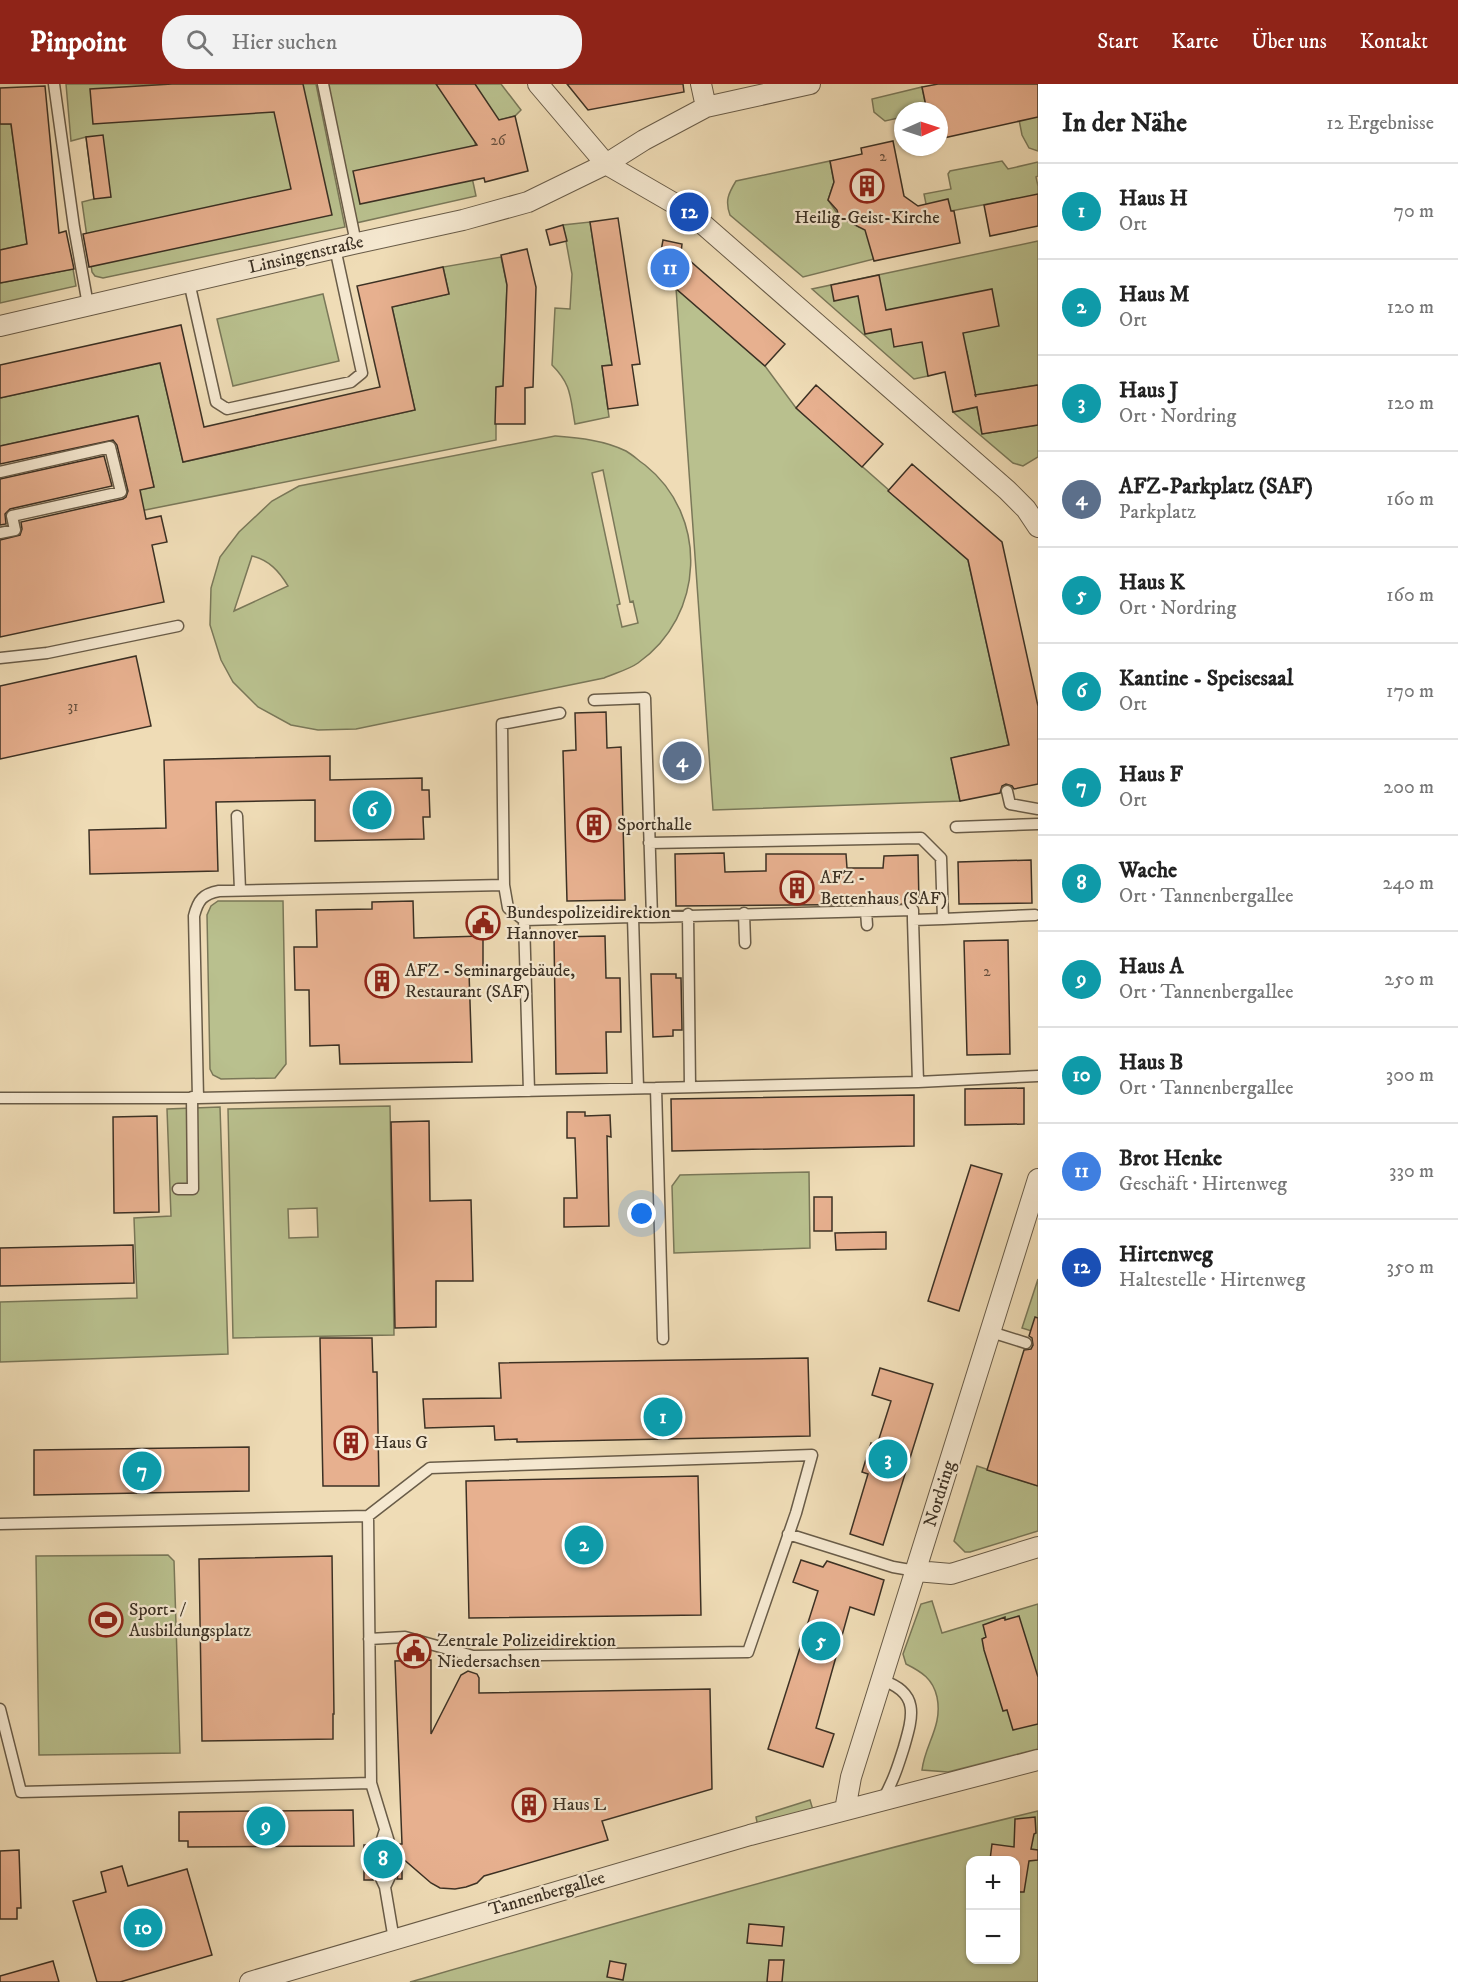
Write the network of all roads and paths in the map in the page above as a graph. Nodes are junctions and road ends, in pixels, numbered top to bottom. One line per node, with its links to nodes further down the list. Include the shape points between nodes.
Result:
1 (54, 84): 11 (lane)
2 (322, 84): 8 (lane)
3 (538, 84): 7 (street)
4 (701, 84): 6 (street)
5 (810, 84): 6 (street, Linsingenstraße)
6 (706, 107): 7 (street, Linsingenstraße)
7 (606, 164): 8 (street, Linsingenstraße, via 528,202); 14 (street, via 689,212 1007,490)
8 (356, 243): 9 (street, Linsingenstraße)
9 (335, 248): 10 (street, Linsingenstraße); 10 (lane, via 362,373 351,382 226,409 216,402)
10 (189, 282): 11 (street, Linsingenstraße)
11 (88, 305): 12 (street, Linsingenstraße)
12 (0, 326)
13 (0, 472): 16 (lane, via 110,447 121,492 12,516 15,530)
14 (1032, 504): 15 (street)
15 (1038, 527)
16 (0, 533)
17 (178, 626): 18 (lane, via 47,653)
18 (0, 658)
19 (594, 700): 26 (lane, via 645,698)
20 (560, 713): 27 (lane, via 502,724)
21 (1007, 791): 22 (lane, via 1010,804)
22 (1038, 809)
23 (237, 816): 28 (lane)
24 (1038, 824): 25 (lane)
25 (956, 826)
26 (649, 843): 34 (lane); 35 (lane, via 921,838 941,858)
27 (504, 885): 28 (lane); 36 (lane, via 508,908)
28 (240, 890): 46 (lane, via 206,894 197,903 194,916)
29 (866, 911): 31 (lane); 37 (lane, via 912,910); 38 (lane)
30 (687, 914): 31 (lane); 34 (lane); 42 (lane)
31 (744, 914): 39 (lane)
32 (1035, 915): 35 (lane)
33 (633, 917): 34 (lane); 36 (lane); 43 (lane)
34 (652, 917)
35 (943, 919): 37 (lane)
36 (524, 920): 45 (lane)
37 (913, 920): 41 (lane, via 913,1052)
38 (867, 925)
39 (745, 943)
40 (1038, 1076): 41 (lane)
41 (918, 1082): 42 (lane)
42 (690, 1087): 44 (lane)
43 (638, 1088): 44 (lane); 45 (lane)
44 (656, 1088): 51 (lane)
45 (530, 1090): 46 (lane)
46 (195, 1097): 47 (lane); 49 (lane, via 193,1189)
47 (0, 1098)
48 (1038, 1179): 50 (street, Nordring)
49 (178, 1189)
50 (991, 1332): 52 (lane); 57 (street, Nordring)
51 (663, 1339)
52 (1026, 1343)
53 (368, 1516): 54 (lane); 55 (lane, via 430,1468 812,1455); 58 (lane)
54 (0, 1524)
55 (788, 1534): 57 (lane); 58 (lane, via 748,1652 473,1656 405,1637)
56 (1038, 1547): 57 (street, via 951,1574)
57 (916, 1571): 59 (street, Nordring)
58 (369, 1639): 62 (lane)
59 (881, 1680): 63 (lane, via 893,1683 906,1695 912,1720 893,1783); 64 (street, Nordring, via 850,1777)
60 (0, 1709): 62 (lane, via 21,1792)
61 (1038, 1760): 63 (street)
62 (371, 1784): 65 (lane, via 392,1852 392,1872 385,1887)
63 (883, 1800): 64 (street, Tannenbergallee)
64 (845, 1810): 65 (street, Tannenbergallee)
65 (394, 1940): 66 (street, Tannenbergallee)
66 (250, 1982)

